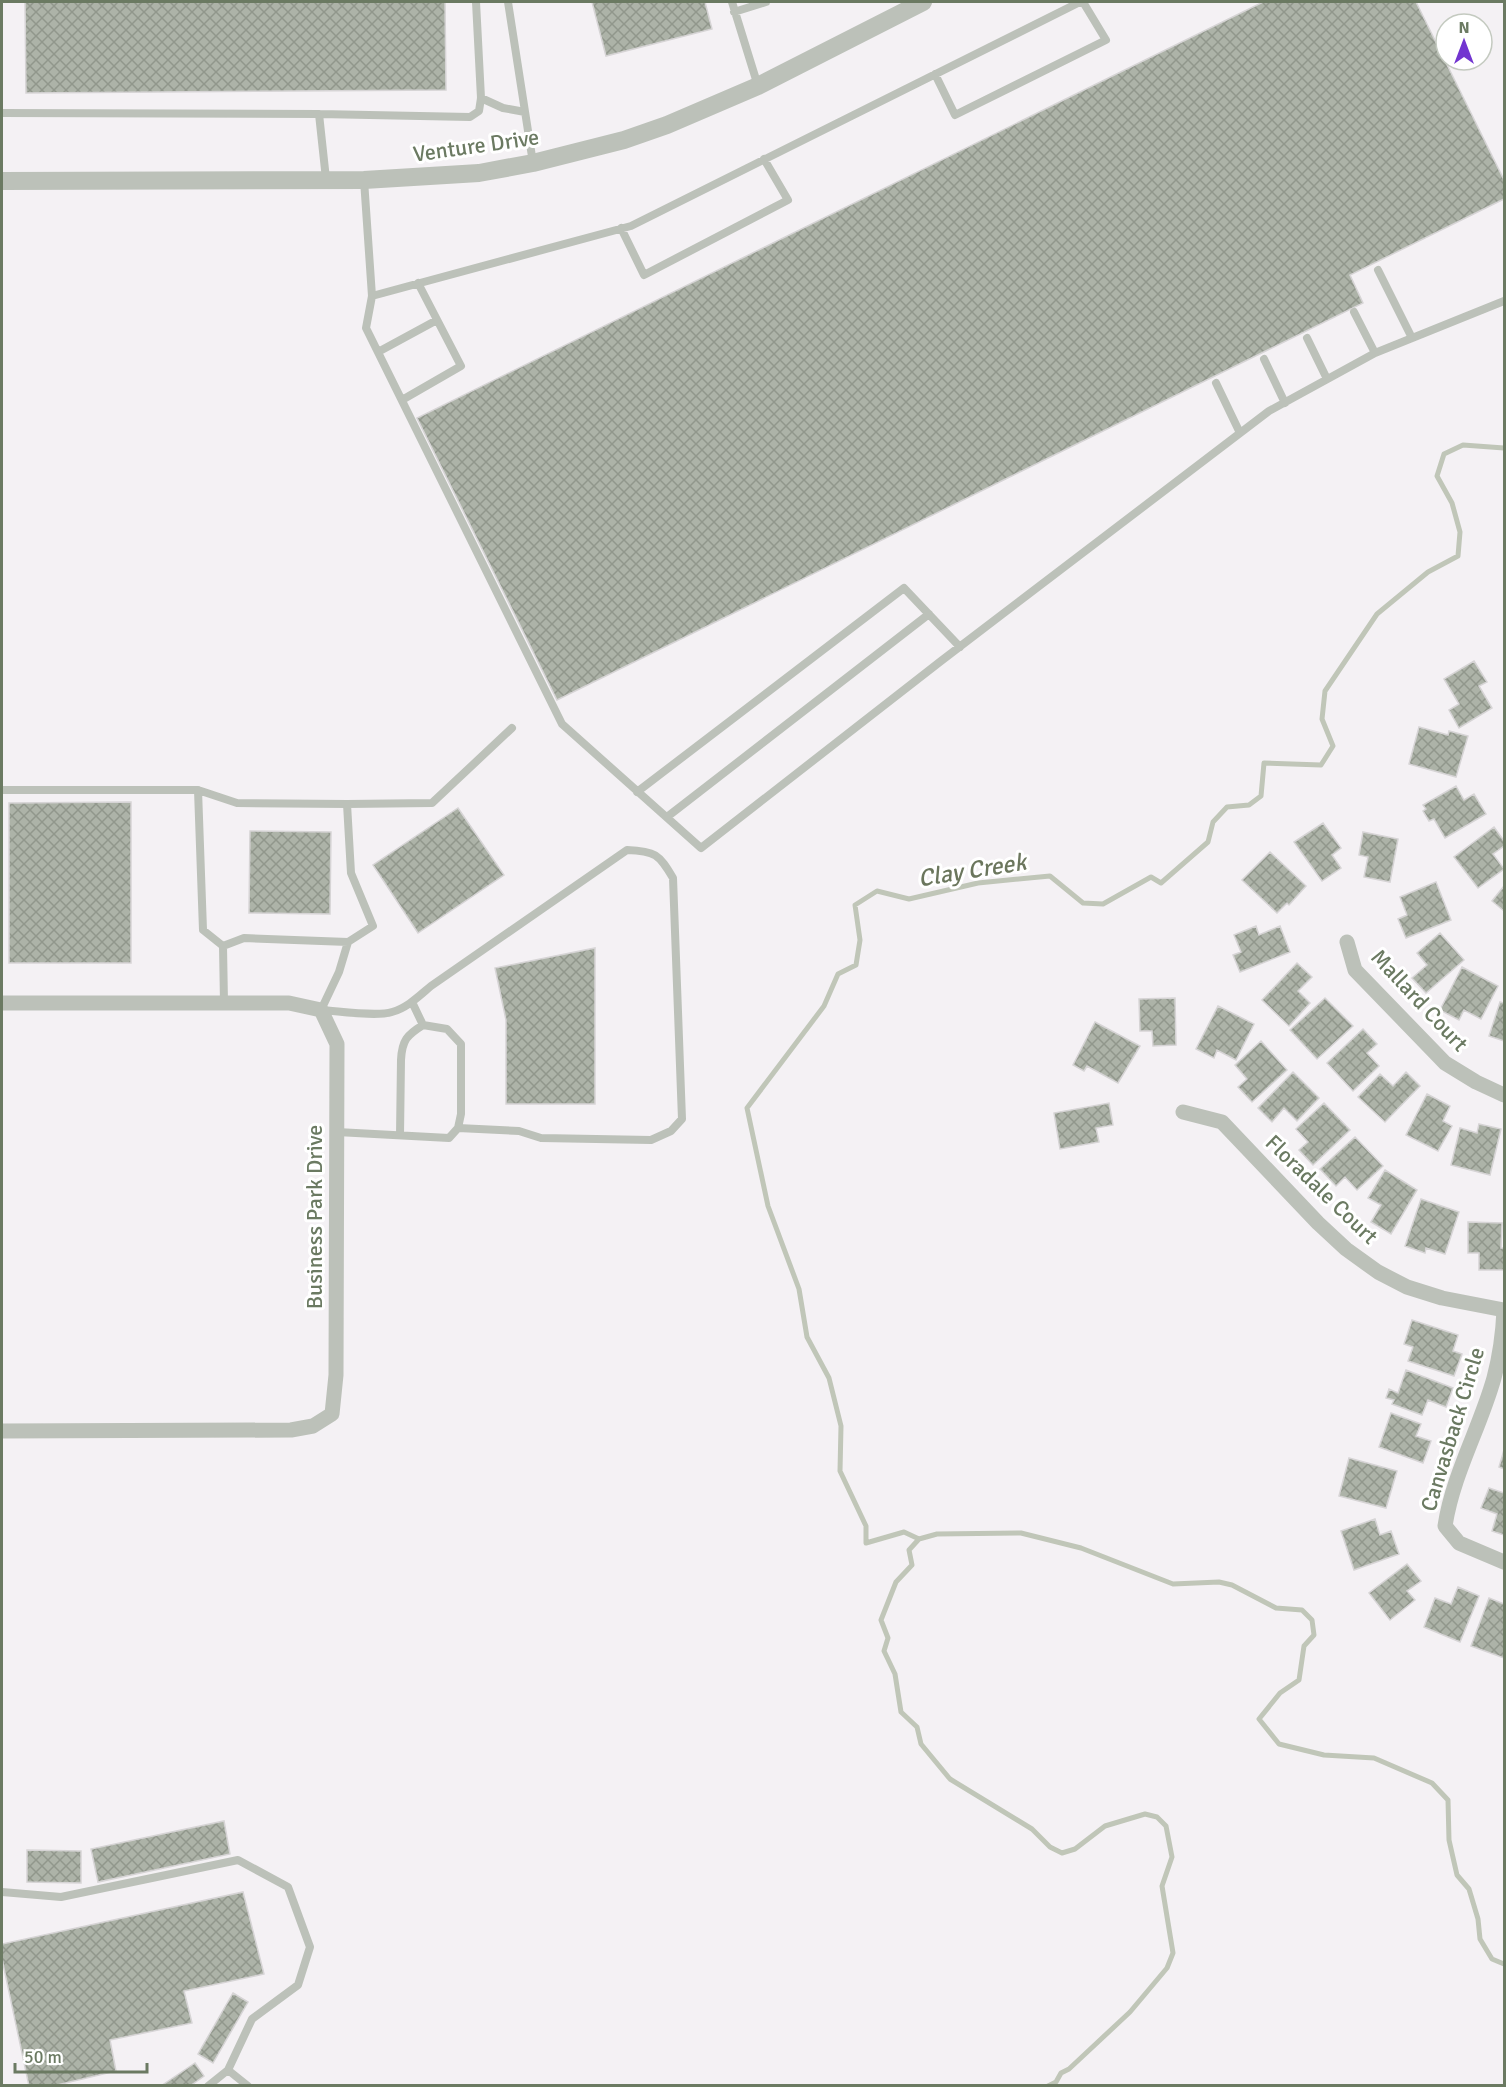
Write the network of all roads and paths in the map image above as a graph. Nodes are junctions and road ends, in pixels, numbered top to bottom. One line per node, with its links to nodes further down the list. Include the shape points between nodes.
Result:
1 (476, 2): 10 (lane)
2 (508, 2): 11 (lane)
3 (732, 2): 7 (lane)
4 (766, 2): 7 (lane)
5 (923, 2): 9 (street, Venture Drive)
6 (1082, 2): 8 (lane); 8 (lane, via 1106,40 955,115)
7 (735, 12): 9 (lane)
8 (935, 74): 14 (lane)
9 (758, 86): 15 (street, Venture Drive, via 635,136)
10 (481, 98): 11 (lane); 13 (lane, via 479,111 470,117)
11 (525, 112): 15 (lane)
12 (2, 113): 13 (lane)
13 (319, 114): 16 (lane)
14 (764, 159): 19 (lane); 19 (lane, via 789,201 644,275)
15 (533, 163): 17 (street, Venture Drive, via 479,173)
16 (326, 180): 17 (street, Venture Drive); 18 (street, Venture Drive)
17 (364, 180): 22 (lane)
18 (2, 181)
19 (621, 228): 21 (lane)
20 (1378, 270): 27 (lane)
21 (418, 283): 22 (lane); 25 (lane)
22 (372, 296): 28 (lane, via 366,328)
23 (1504, 301): 27 (lane)
24 (1354, 312): 29 (lane)
25 (437, 320): 28 (lane); 33 (lane, via 461,366)
26 (1306, 338): 31 (lane)
27 (1412, 338): 29 (lane)
28 (378, 352): 33 (lane)
29 (1375, 353): 31 (lane)
30 (1264, 359): 34 (lane)
31 (1327, 379): 34 (lane)
32 (1216, 383): 35 (lane)
33 (402, 400): 41 (lane, via 562,724)
34 (1285, 403): 35 (lane)
35 (1240, 433): 37 (lane)
36 (929, 614): 37 (lane); 41 (lane, via 904,588); 43 (lane)
37 (960, 646): 43 (lane, via 701,848)
38 (512, 728): 42 (lane, via 432,803)
39 (2, 790): 40 (lane)
40 (198, 790): 42 (lane, via 237,803); 46 (lane, via 202,930)
41 (638, 792): 43 (lane)
42 (347, 804): 44 (lane, via 351,873 373,926)
43 (667, 817)
44 (348, 942): 46 (lane, via 244,938); 50 (lane)
45 (1347, 942): 52 (street, Mallard Court, via 1355,970 1445,1064)
46 (223, 946): 49 (lane)
47 (412, 1002): 50 (lane, via 390,1013); 51 (lane); 54 (lane, via 627,850 647,850 663,860 673,878 682,1119 671,1131 651,1140 550,1138 519,1131)
48 (2, 1003): 49 (street)
49 (224, 1003): 50 (street, via 289,1003)
50 (321, 1010): 55 (street, Business Park Drive, via 337,1044)
51 (423, 1025): 54 (lane, via 447,1029 461,1044); 56 (lane, via 408,1035 402,1049)
52 (1504, 1095)
53 (1183, 1112): 57 (street, Floradale Court, via 1222,1122 1318,1223 1378,1272 1442,1298)
54 (458, 1128): 56 (lane, via 449,1138)
55 (336, 1132): 56 (lane); 58 (street, Business Park Drive, via 336,1375 332,1414 314,1426 291,1430)
56 (400, 1135)
57 (1504, 1310): 59 (street, Canvasback Circle, via 1503,1336 1493,1379 1449,1501 1445,1526 1459,1543)
58 (2, 1431)
59 (1504, 1562)
60 (2, 1892): 61 (lane, via 61,1897 238,1860 288,1887 310,1947 298,1985 252,2019)
61 (228, 2070): 62 (lane); 63 (lane)
62 (208, 2085)
63 (248, 2085)

